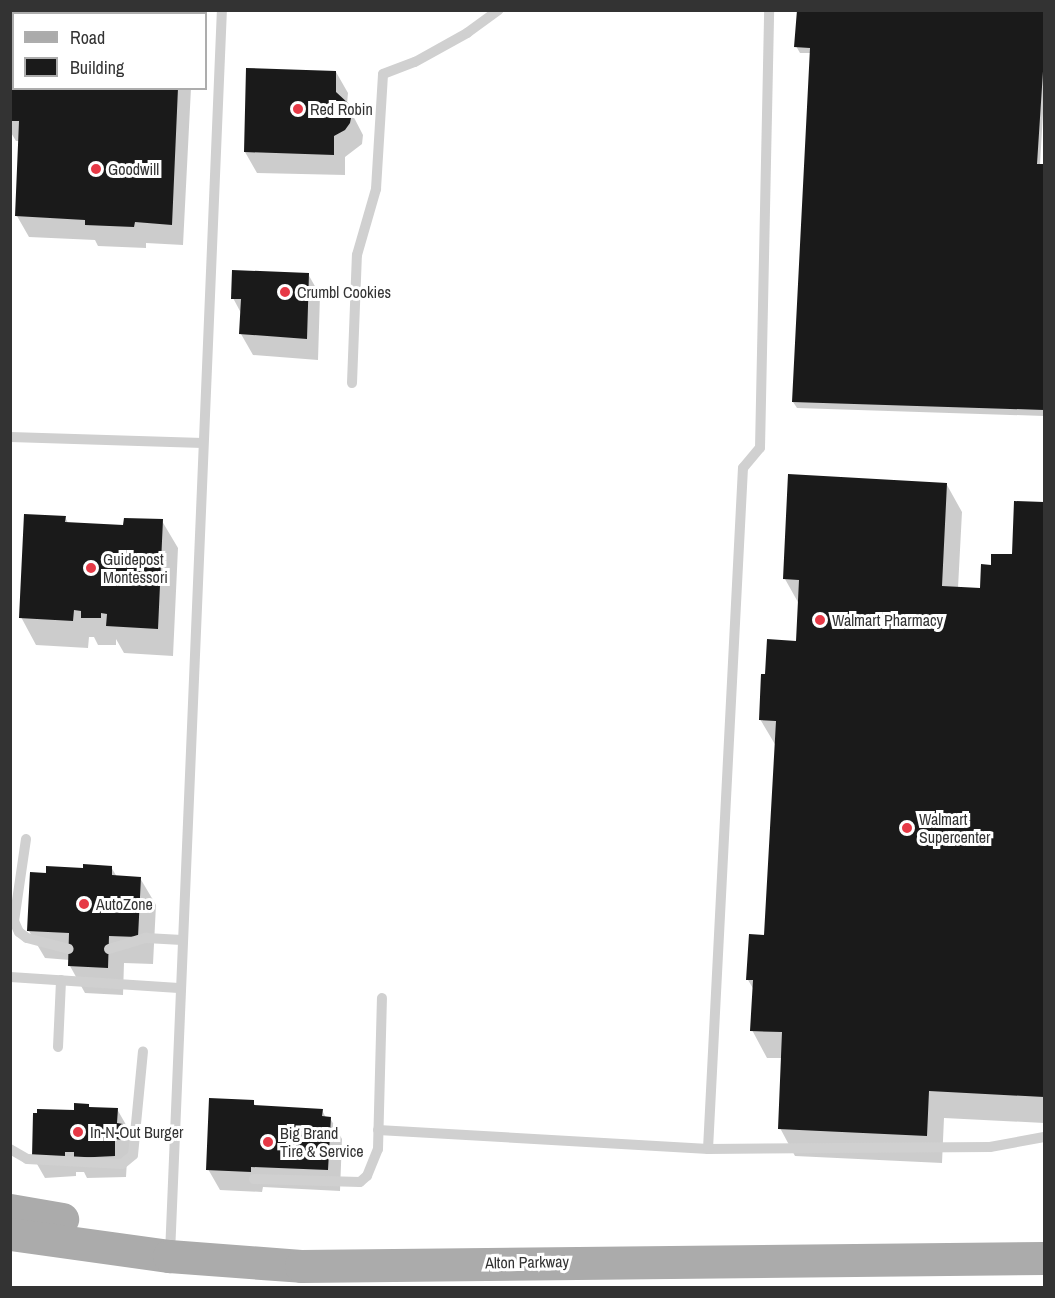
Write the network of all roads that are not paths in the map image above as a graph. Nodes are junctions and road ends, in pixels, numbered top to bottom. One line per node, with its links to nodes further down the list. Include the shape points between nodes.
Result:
1 (222, 10): 6 (lane)
2 (499, 10): 4 (lane, via 447,45 383,74 376,189 357,255)
3 (769, 10): 20 (lane, via 760,448 743,468)
4 (352, 383)
5 (10, 437): 6 (lane)
6 (203, 443): 8 (lane)
7 (26, 839): 9 (lane, via 14,921 27,938)
8 (182, 940): 10 (lane, via 146,938); 13 (lane)
9 (69, 949)
10 (109, 949)
11 (10, 977): 12 (lane)
12 (61, 980): 13 (lane); 15 (lane)
13 (179, 988): 25 (lane)
14 (382, 998): 17 (lane)
15 (58, 1047)
16 (144, 1051): 19 (lane, via 133,1155 122,1164 27,1159)
17 (378, 1130): 20 (lane); 21 (lane, via 373,1165 360,1182)
18 (1044, 1137): 20 (lane, via 990,1147)
19 (10, 1149)
20 (708, 1149)
21 (254, 1179)
22 (10, 1210): 24 (main road, via 117,1228)
23 (10, 1234): 24 (main road, Alton Parkway)
24 (137, 1251): 25 (main road, Alton Parkway)
25 (170, 1256): 26 (main road, Alton Parkway, via 301,1266)
26 (1044, 1258)

